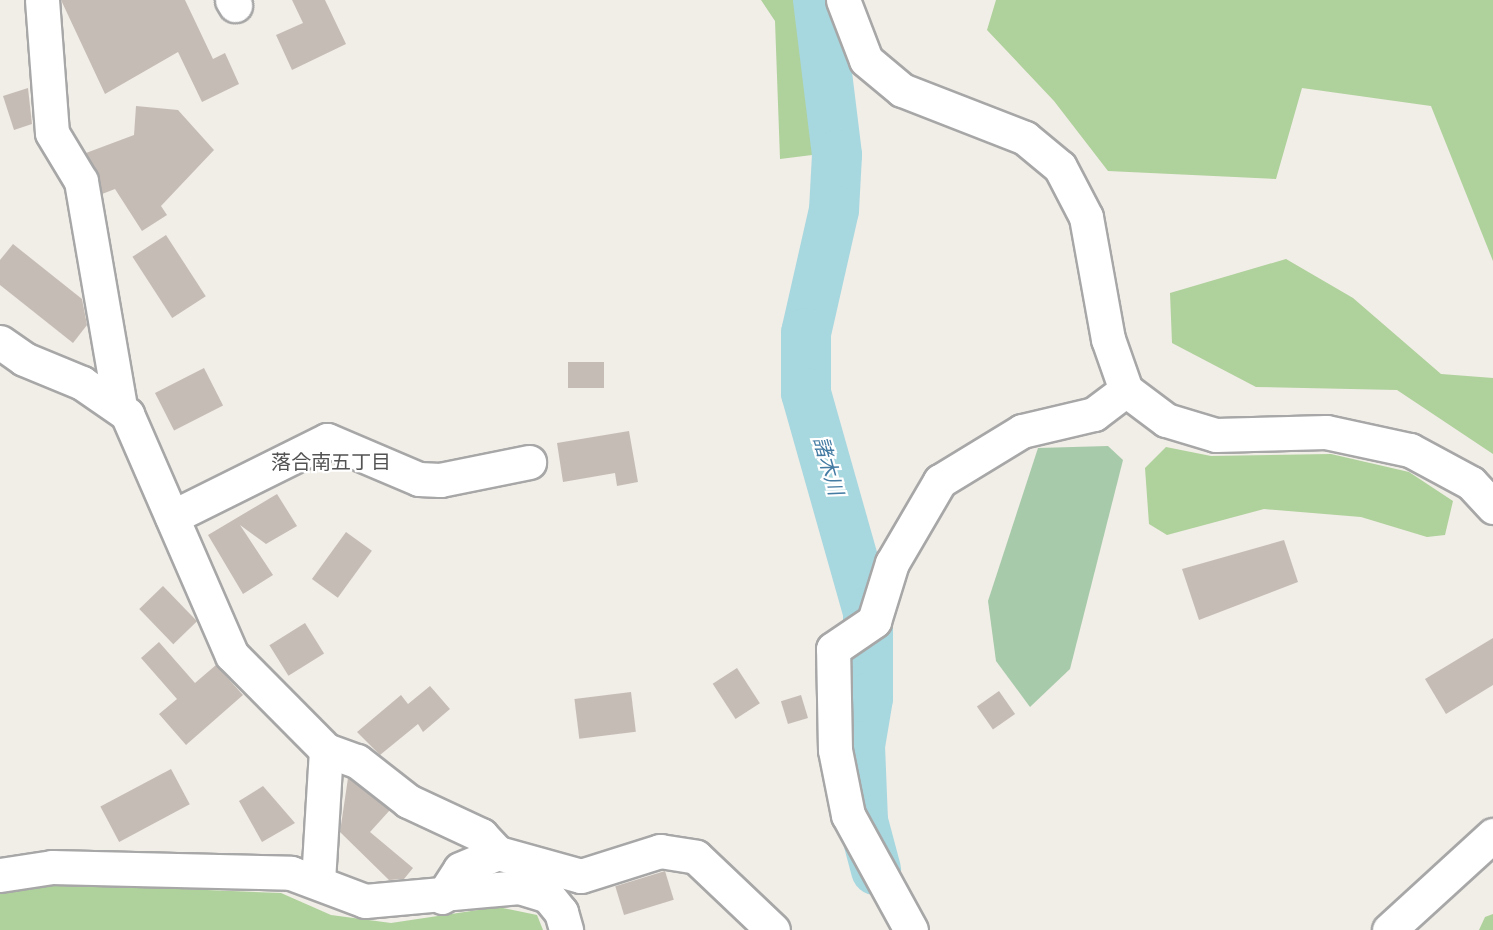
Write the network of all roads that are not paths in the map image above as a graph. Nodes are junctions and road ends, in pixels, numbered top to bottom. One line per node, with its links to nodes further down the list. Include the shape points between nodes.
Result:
1 (42, 0): 5 (street, via 52,133 81,181)
2 (843, 0): 4 (street, via 866,60 902,90 1025,138 1060,167 1086,216 1108,339)
3 (0, 342): 5 (street)
4 (1126, 390): 7 (street, via 1166,420 1216,435 1326,432 1410,450 1471,483); 17 (street, via 1094,414 1022,431 940,481 892,563 874,621 833,649 835,750 848,814)
5 (120, 406): 8 (street)
6 (529, 462): 8 (street, via 440,480 419,479 327,440)
7 (1493, 507)
8 (172, 517): 9 (street, via 232,655)
9 (326, 750): 11 (street, via 357,761 408,801 481,835); 13 (street)
10 (1493, 835): 18 (street)
11 (498, 853): 14 (street, via 460,869); 16 (street, via 581,876 660,851 696,857)
12 (0, 875): 13 (street, via 52,867 171,869 291,873)
13 (318, 881): 14 (street, via 365,901)
14 (441, 897): 15 (street, via 519,887 548,896 561,912)
15 (566, 930)
16 (773, 930)
17 (911, 930)
18 (1389, 930)

